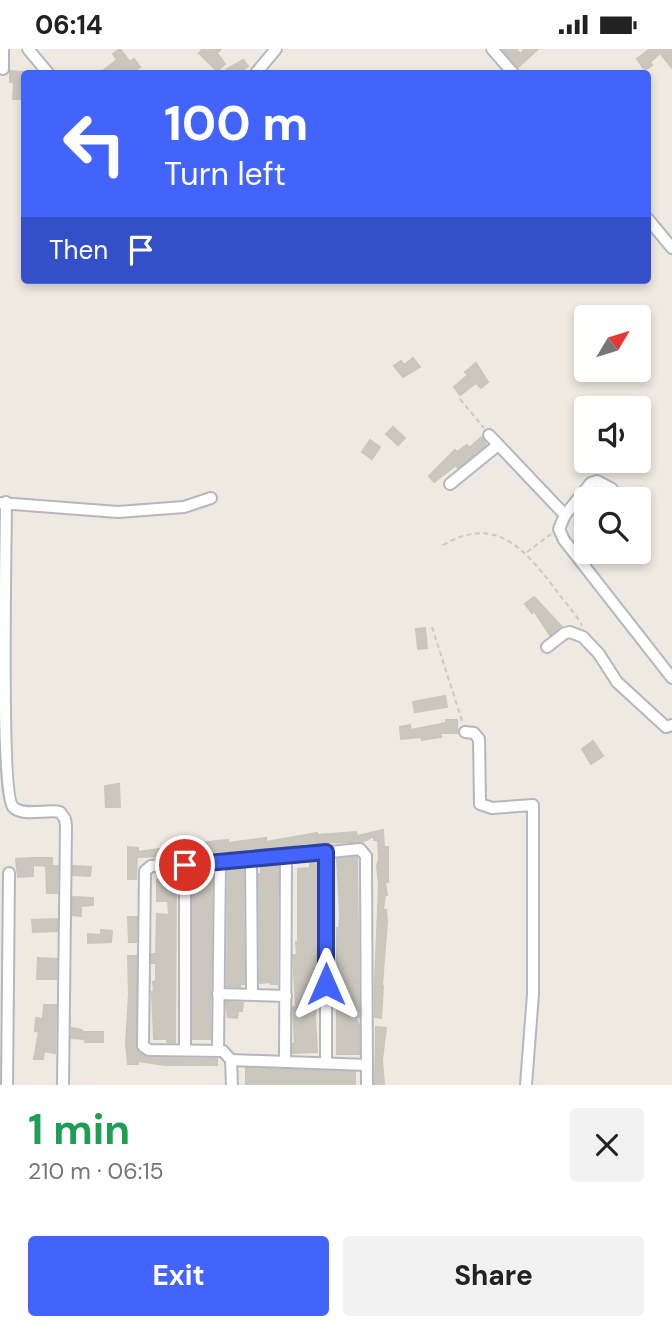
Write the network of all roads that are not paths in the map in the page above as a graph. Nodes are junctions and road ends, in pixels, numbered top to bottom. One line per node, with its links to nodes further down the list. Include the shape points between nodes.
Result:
1 (3, 49): 5 (street)
2 (28, 49): 6 (street)
3 (276, 49): 7 (street)
4 (492, 49): 8 (street)
5 (3, 69)
6 (46, 70)
7 (258, 70)
8 (510, 70)
9 (651, 223): 10 (street)
10 (672, 248)
11 (486, 431): 12 (street)
12 (498, 445): 13 (street); 19 (street)
13 (450, 484)
14 (588, 487): 15 (street, via 597,481)
15 (608, 487)
16 (211, 498): 17 (street, via 184,507 118,512)
17 (3, 503): 24 (street)
18 (574, 504): 19 (street)
19 (565, 515): 21 (street, via 559,529 564,540)
20 (547, 647): 22 (street, via 565,633 577,633 621,686 666,727)
21 (672, 678)
22 (672, 725)
23 (465, 732): 45 (street, via 479,739 480,804 492,809 533,805 533,994)
24 (2, 737): 25 (street)
25 (3, 776): 42 (street, via 13,807 55,811 65,819)
26 (326, 852): 27 (street); 39 (street); 40 (street, via 360,849 366,856)
27 (286, 856): 28 (street); 34 (street)
28 (251, 860): 29 (street); 32 (street)
29 (220, 862): 30 (street); 33 (street)
30 (185, 865): 35 (street); 35 (street, via 151,866 144,874 142,1043 149,1050)
31 (9, 873): 41 (street)
32 (251, 993): 33 (street); 34 (street)
33 (218, 994): 36 (street)
34 (286, 996): 38 (street)
35 (185, 1050): 36 (street)
36 (218, 1050): 37 (street)
37 (231, 1060): 38 (street); 43 (street)
38 (285, 1062): 39 (street)
39 (326, 1063): 40 (street)
40 (367, 1065): 44 (street)
41 (7, 1085)
42 (63, 1085)
43 (232, 1085)
44 (367, 1085)
45 (526, 1085)

